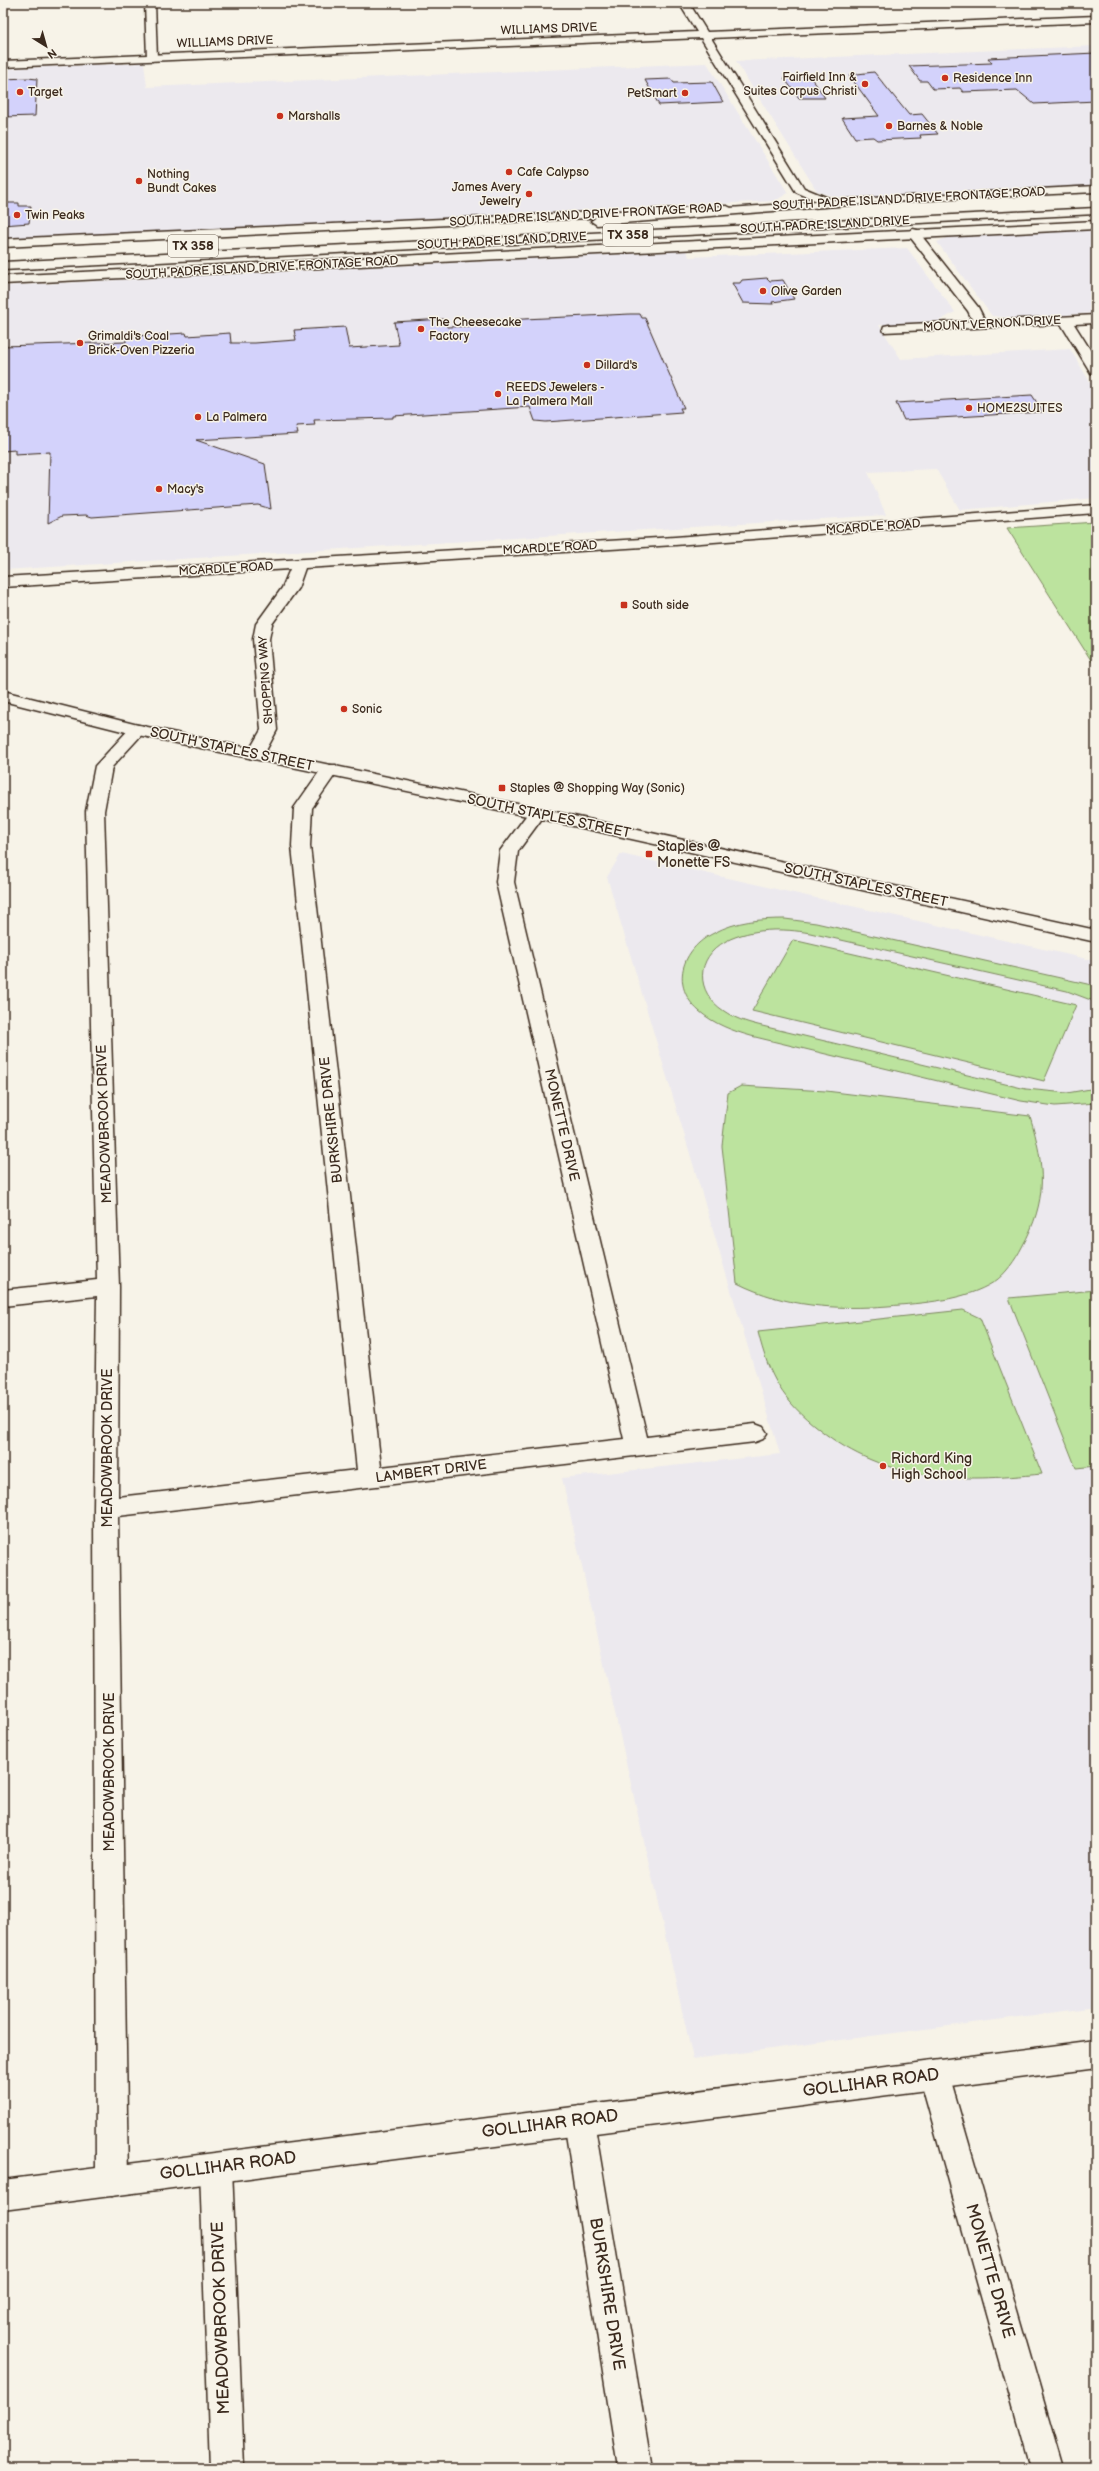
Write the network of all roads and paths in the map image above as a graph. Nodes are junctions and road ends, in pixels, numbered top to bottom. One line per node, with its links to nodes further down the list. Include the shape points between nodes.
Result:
1 (150, 3): 5 (main road)
2 (684, 3): 4 (main road)
3 (1096, 19): 4 (main road, WILLIAMS DRIVE)
4 (704, 35): 5 (main road, WILLIAMS DRIVE); 8 (main road)
5 (152, 58): 6 (main road, WILLIAMS DRIVE)
6 (3, 64)
7 (1096, 189): 10 (main road, SOUTH PADRE ISLAND DRIVE FRONTAGE ROAD)
8 (800, 190): 11 (main road); 12 (main road)
9 (1096, 201): 15 (main road, SOUTH PADRE ISLAND DRIVE / TX 358)
10 (859, 202): 11 (main road, SOUTH PADRE ISLAND DRIVE FRONTAGE ROAD); 15 (main road, via 518,226)
11 (830, 203): 12 (main road, SOUTH PADRE ISLAND DRIVE FRONTAGE ROAD)
12 (791, 206): 17 (main road, SOUTH PADRE ISLAND DRIVE FRONTAGE ROAD)
13 (1096, 211): 20 (main road, SOUTH PADRE ISLAND DRIVE / TX 358)
14 (1096, 225): 16 (main road, SOUTH PADRE ISLAND DRIVE FRONTAGE ROAD)
15 (457, 233): 18 (main road, SOUTH PADRE ISLAND DRIVE / TX 358)
16 (913, 233): 19 (main road, SOUTH PADRE ISLAND DRIVE FRONTAGE ROAD); 25 (main road, via 974,310)
17 (3, 242)
18 (3, 255)
19 (512, 255): 20 (main road, via 198,261); 22 (main road, SOUTH PADRE ISLAND DRIVE FRONTAGE ROAD)
20 (160, 258): 21 (main road, SOUTH PADRE ISLAND DRIVE / TX 358)
21 (3, 266)
22 (3, 280)
23 (1096, 318): 24 (main road, MOUNT VERNON DRIVE)
24 (1065, 320): 25 (main road, MOUNT VERNON DRIVE); 27 (main road)
25 (981, 325): 26 (main road, MOUNT VERNON DRIVE)
26 (889, 329)
27 (1096, 370)
28 (1096, 509): 29 (main road, MCARDLE ROAD, via 693,539)
29 (299, 564): 30 (main road, MCARDLE ROAD); 33 (main road, SHOPPING WAY, via 290,588 264,624 262,639 269,730)
30 (3, 582)
31 (3, 696): 32 (main road, SOUTH STAPLES STREET)
32 (138, 730): 33 (main road, SOUTH STAPLES STREET); 37 (main road, MEADOWBROOK DRIVE, via 104,766 95,811)
33 (256, 754): 34 (main road, SOUTH STAPLES STREET)
34 (330, 769): 35 (main road, SOUTH STAPLES STREET); 41 (main road, BURKSHIRE DRIVE, via 303,808 301,846)
35 (537, 813): 36 (main road, SOUTH STAPLES STREET); 40 (main road, MONETTE DRIVE, via 509,851 505,882)
36 (1096, 936)
37 (108, 1287): 38 (main road); 42 (main road, MEADOWBROOK DRIVE)
38 (3, 1298)
39 (755, 1433): 40 (main road, LAMBERT DRIVE)
40 (637, 1445): 41 (main road, LAMBERT DRIVE)
41 (370, 1479): 42 (main road, LAMBERT DRIVE)
42 (106, 1508): 47 (main road, MEADOWBROOK DRIVE)
43 (1096, 2054): 44 (main road, GOLLIHAR ROAD)
44 (934, 2075): 45 (main road, GOLLIHAR ROAD); 51 (main road, MONETTE DRIVE)
45 (579, 2120): 46 (main road, GOLLIHAR ROAD); 50 (main road, BURKSHIRE DRIVE)
46 (216, 2168): 47 (main road, GOLLIHAR ROAD); 49 (main road, MEADOWBROOK DRIVE)
47 (112, 2181): 48 (main road, GOLLIHAR ROAD)
48 (3, 2195)
49 (227, 2468)
50 (635, 2468)
51 (1046, 2468)

